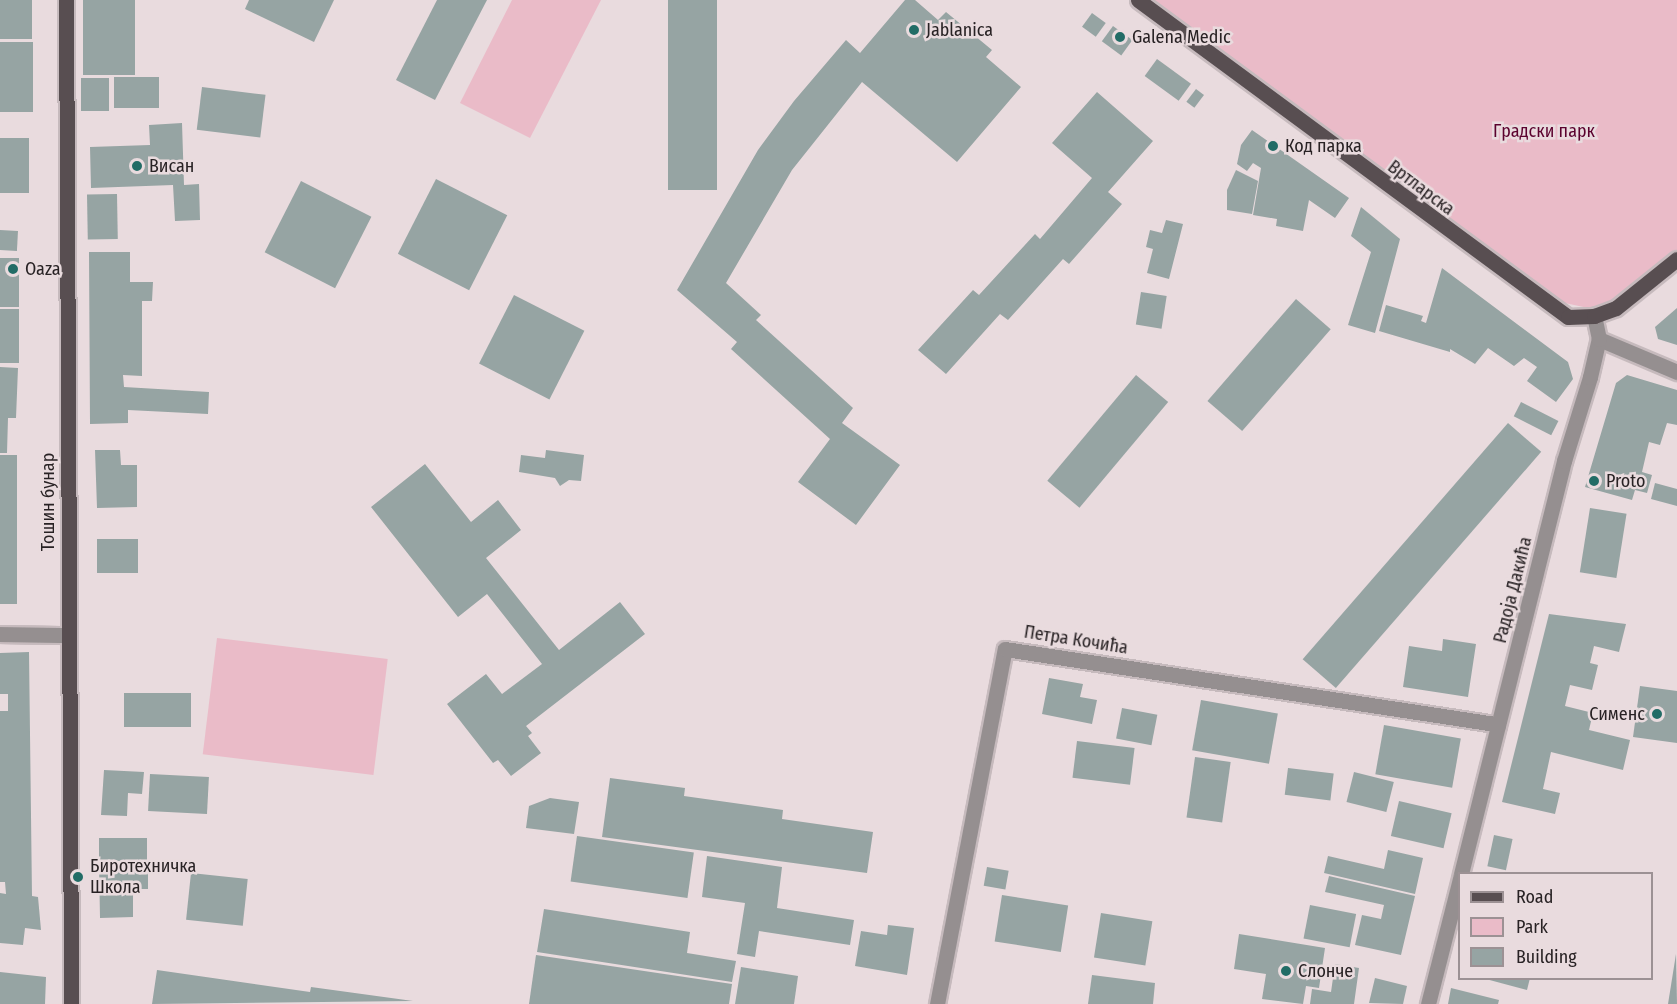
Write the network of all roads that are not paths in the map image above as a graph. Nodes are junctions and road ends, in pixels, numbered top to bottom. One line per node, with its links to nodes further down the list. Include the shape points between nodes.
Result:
1 (66, 0): 8 (main road, Тошин бунар)
2 (1138, 0): 4 (main road, Вртларска, via 1568,317)
3 (1677, 259): 4 (main road, via 1627,301)
4 (1594, 316): 5 (street, Радоја Дакића)
5 (1599, 339): 6 (street); 9 (street, Радоја Дакића)
6 (1677, 372)
7 (0, 634): 8 (street)
8 (67, 635): 12 (main road, Тошин бунар)
9 (1498, 724): 10 (street, Радоја Дакића); 13 (street, Петра Кочића, via 1005,649)
10 (1461, 872)
11 (1458, 886): 14 (street)
12 (71, 1004)
13 (937, 1004)
14 (1428, 1004)

